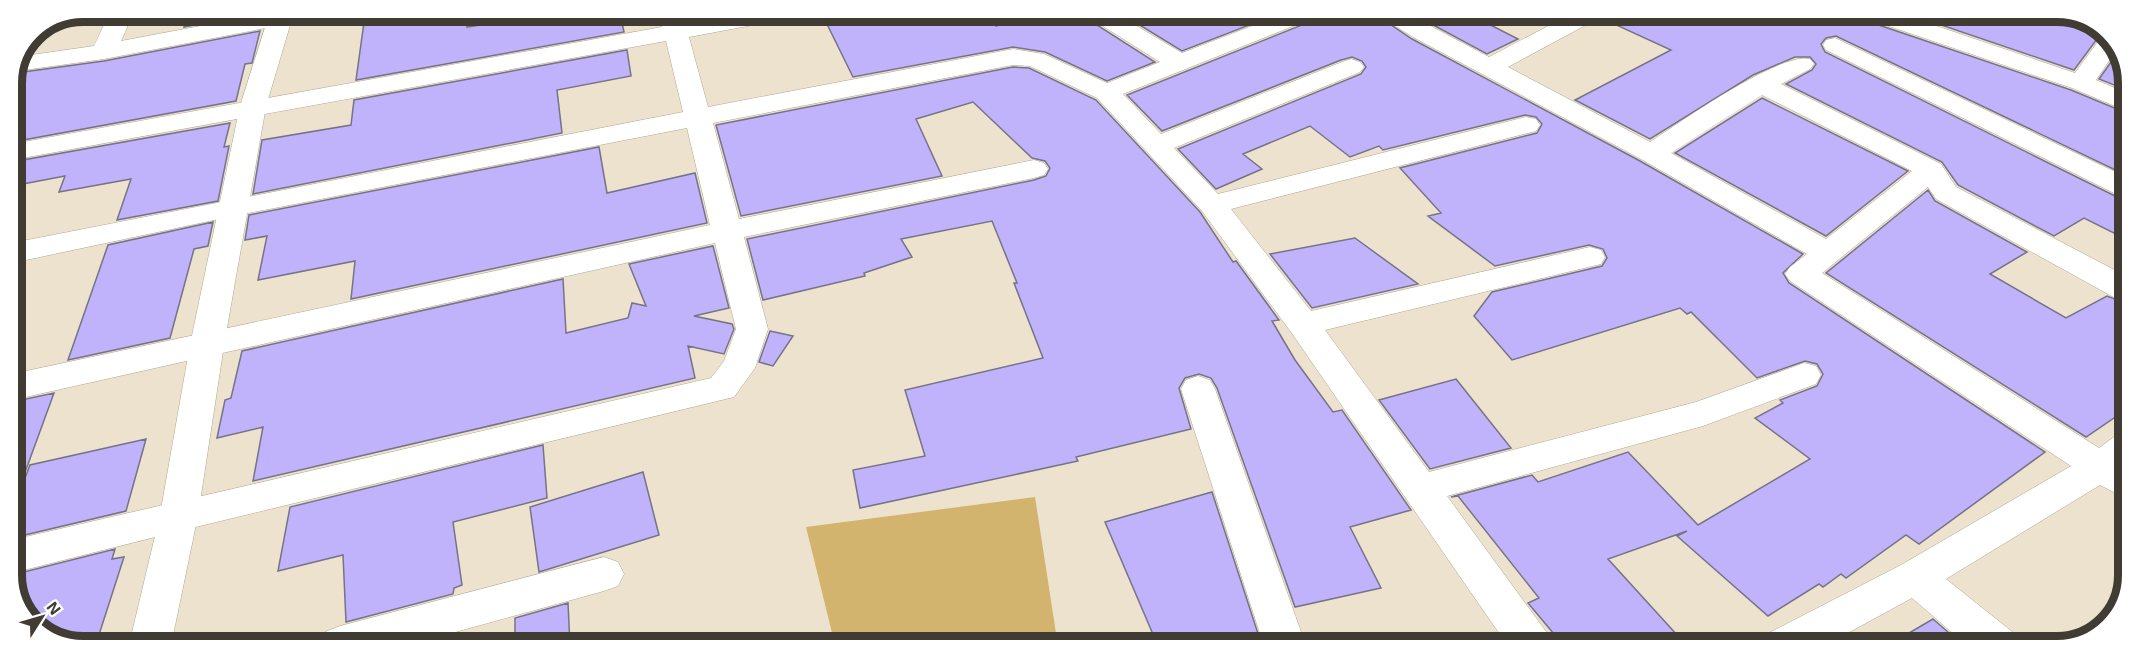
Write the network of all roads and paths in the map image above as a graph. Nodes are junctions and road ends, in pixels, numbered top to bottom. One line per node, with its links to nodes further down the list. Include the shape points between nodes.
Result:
1 (118, 22): 12 (street)
2 (248, 22): 12 (street)
3 (279, 22): 22 (street)
4 (673, 22): 22 (street); 23 (street)
5 (1113, 22): 14 (street)
6 (1284, 22): 14 (street)
7 (1405, 22): 17 (street)
8 (1573, 22): 17 (street)
9 (1900, 22): 18 (street)
10 (1835, 45): 30 (street)
11 (2106, 47): 18 (street)
12 (104, 52): 13 (street)
13 (26, 63)
14 (1182, 64): 20 (street)
15 (1801, 64): 19 (street)
16 (1351, 67): 25 (street)
17 (1490, 67): 27 (street)
18 (2081, 82): 21 (street)
19 (1761, 84): 27 (street); 29 (street)
20 (1106, 93): 23 (street, via 1035,59 1012,57); 25 (street)
21 (2118, 99)
22 (253, 106): 26 (street); 32 (street)
23 (699, 117): 32 (street); 33 (street)
24 (1526, 125): 31 (street)
25 (1155, 146): 31 (street)
26 (22, 150)
27 (1651, 153): 35 (street)
28 (1034, 169): 33 (street)
29 (1930, 170): 35 (street); 37 (street, via 1946,193)
30 (2118, 184)
31 (1212, 205): 38 (street)
32 (233, 207): 34 (street); 39 (street)
33 (727, 231): 39 (street); 45 (street, via 752,329 744,359 722,388)
34 (22, 251)
35 (1828, 253): 43 (street, via 1801,274)
36 (1590, 257): 38 (street)
37 (2118, 286)
38 (1303, 324): 44 (street)
39 (207, 345): 41 (street); 45 (street)
40 (1804, 375): 44 (street, via 1703,413)
41 (23, 385)
42 (1198, 389): 51 (street)
43 (2118, 466): 48 (street)
44 (1419, 489): 52 (street)
45 (179, 515): 46 (street); 49 (street)
46 (23, 554)
47 (604, 574): 50 (street)
48 (1915, 578): 53 (street); 54 (street)
49 (152, 636)
50 (373, 636)
51 (1282, 636)
52 (1525, 636)
53 (1803, 636)
54 (1986, 636)

